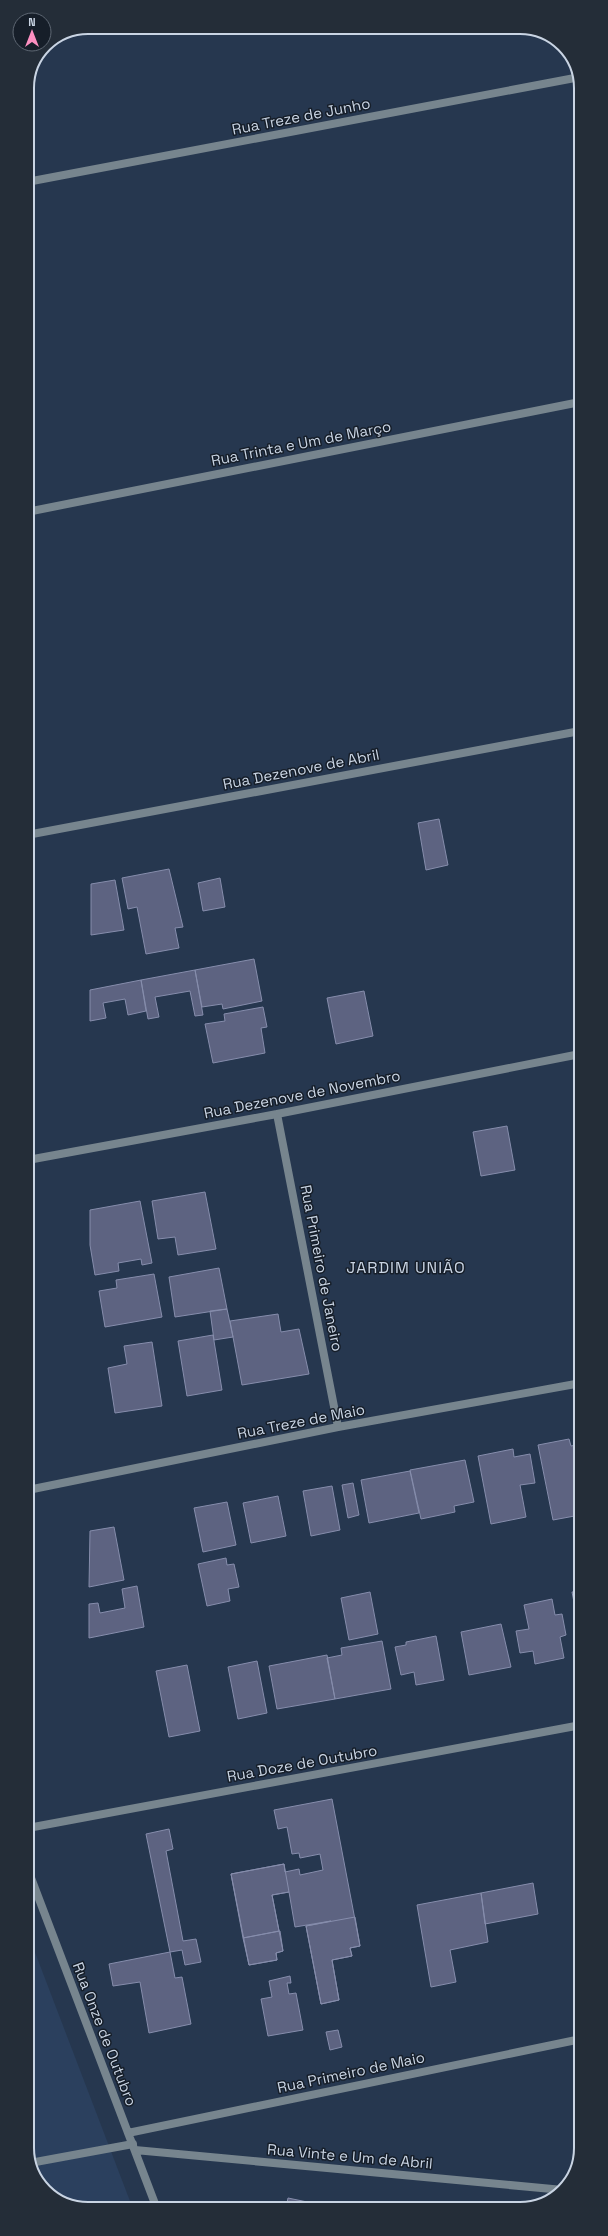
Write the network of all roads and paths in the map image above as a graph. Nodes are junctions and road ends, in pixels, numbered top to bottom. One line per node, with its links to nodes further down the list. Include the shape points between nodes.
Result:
1 (573, 78): 2 (street, Rua Treze de Junho)
2 (34, 181)
3 (574, 403): 4 (street, Rua Trinta e Um de Março)
4 (34, 511)
5 (574, 732): 6 (street, Rua Dezenove de Abril)
6 (34, 834)
7 (574, 1055): 8 (street, Rua Dezenove de Novembro)
8 (277, 1114): 9 (street, Rua Dezenove de Novembro); 11 (street, Rua Primeiro de Janeiro)
9 (34, 1159)
10 (574, 1384): 11 (street, Rua Treze de Maio)
11 (338, 1427): 12 (street, Rua Treze de Maio)
12 (34, 1489)
13 (574, 1726): 14 (street, Rua Doze de Outubro)
14 (34, 1827)
15 (34, 1886): 17 (street, Rua Onze de Outubro)
16 (574, 2040): 17 (street, Rua Primeiro de Maio)
17 (128, 2133): 18 (street, Rua Onze de Outubro)
18 (134, 2147): 19 (street, Rua Vinte e Um de Abril); 20 (street, Rua Vinte e Um de Abril); 21 (street, Rua Onze de Outubro)
19 (36, 2162)
20 (556, 2189)
21 (154, 2202)

